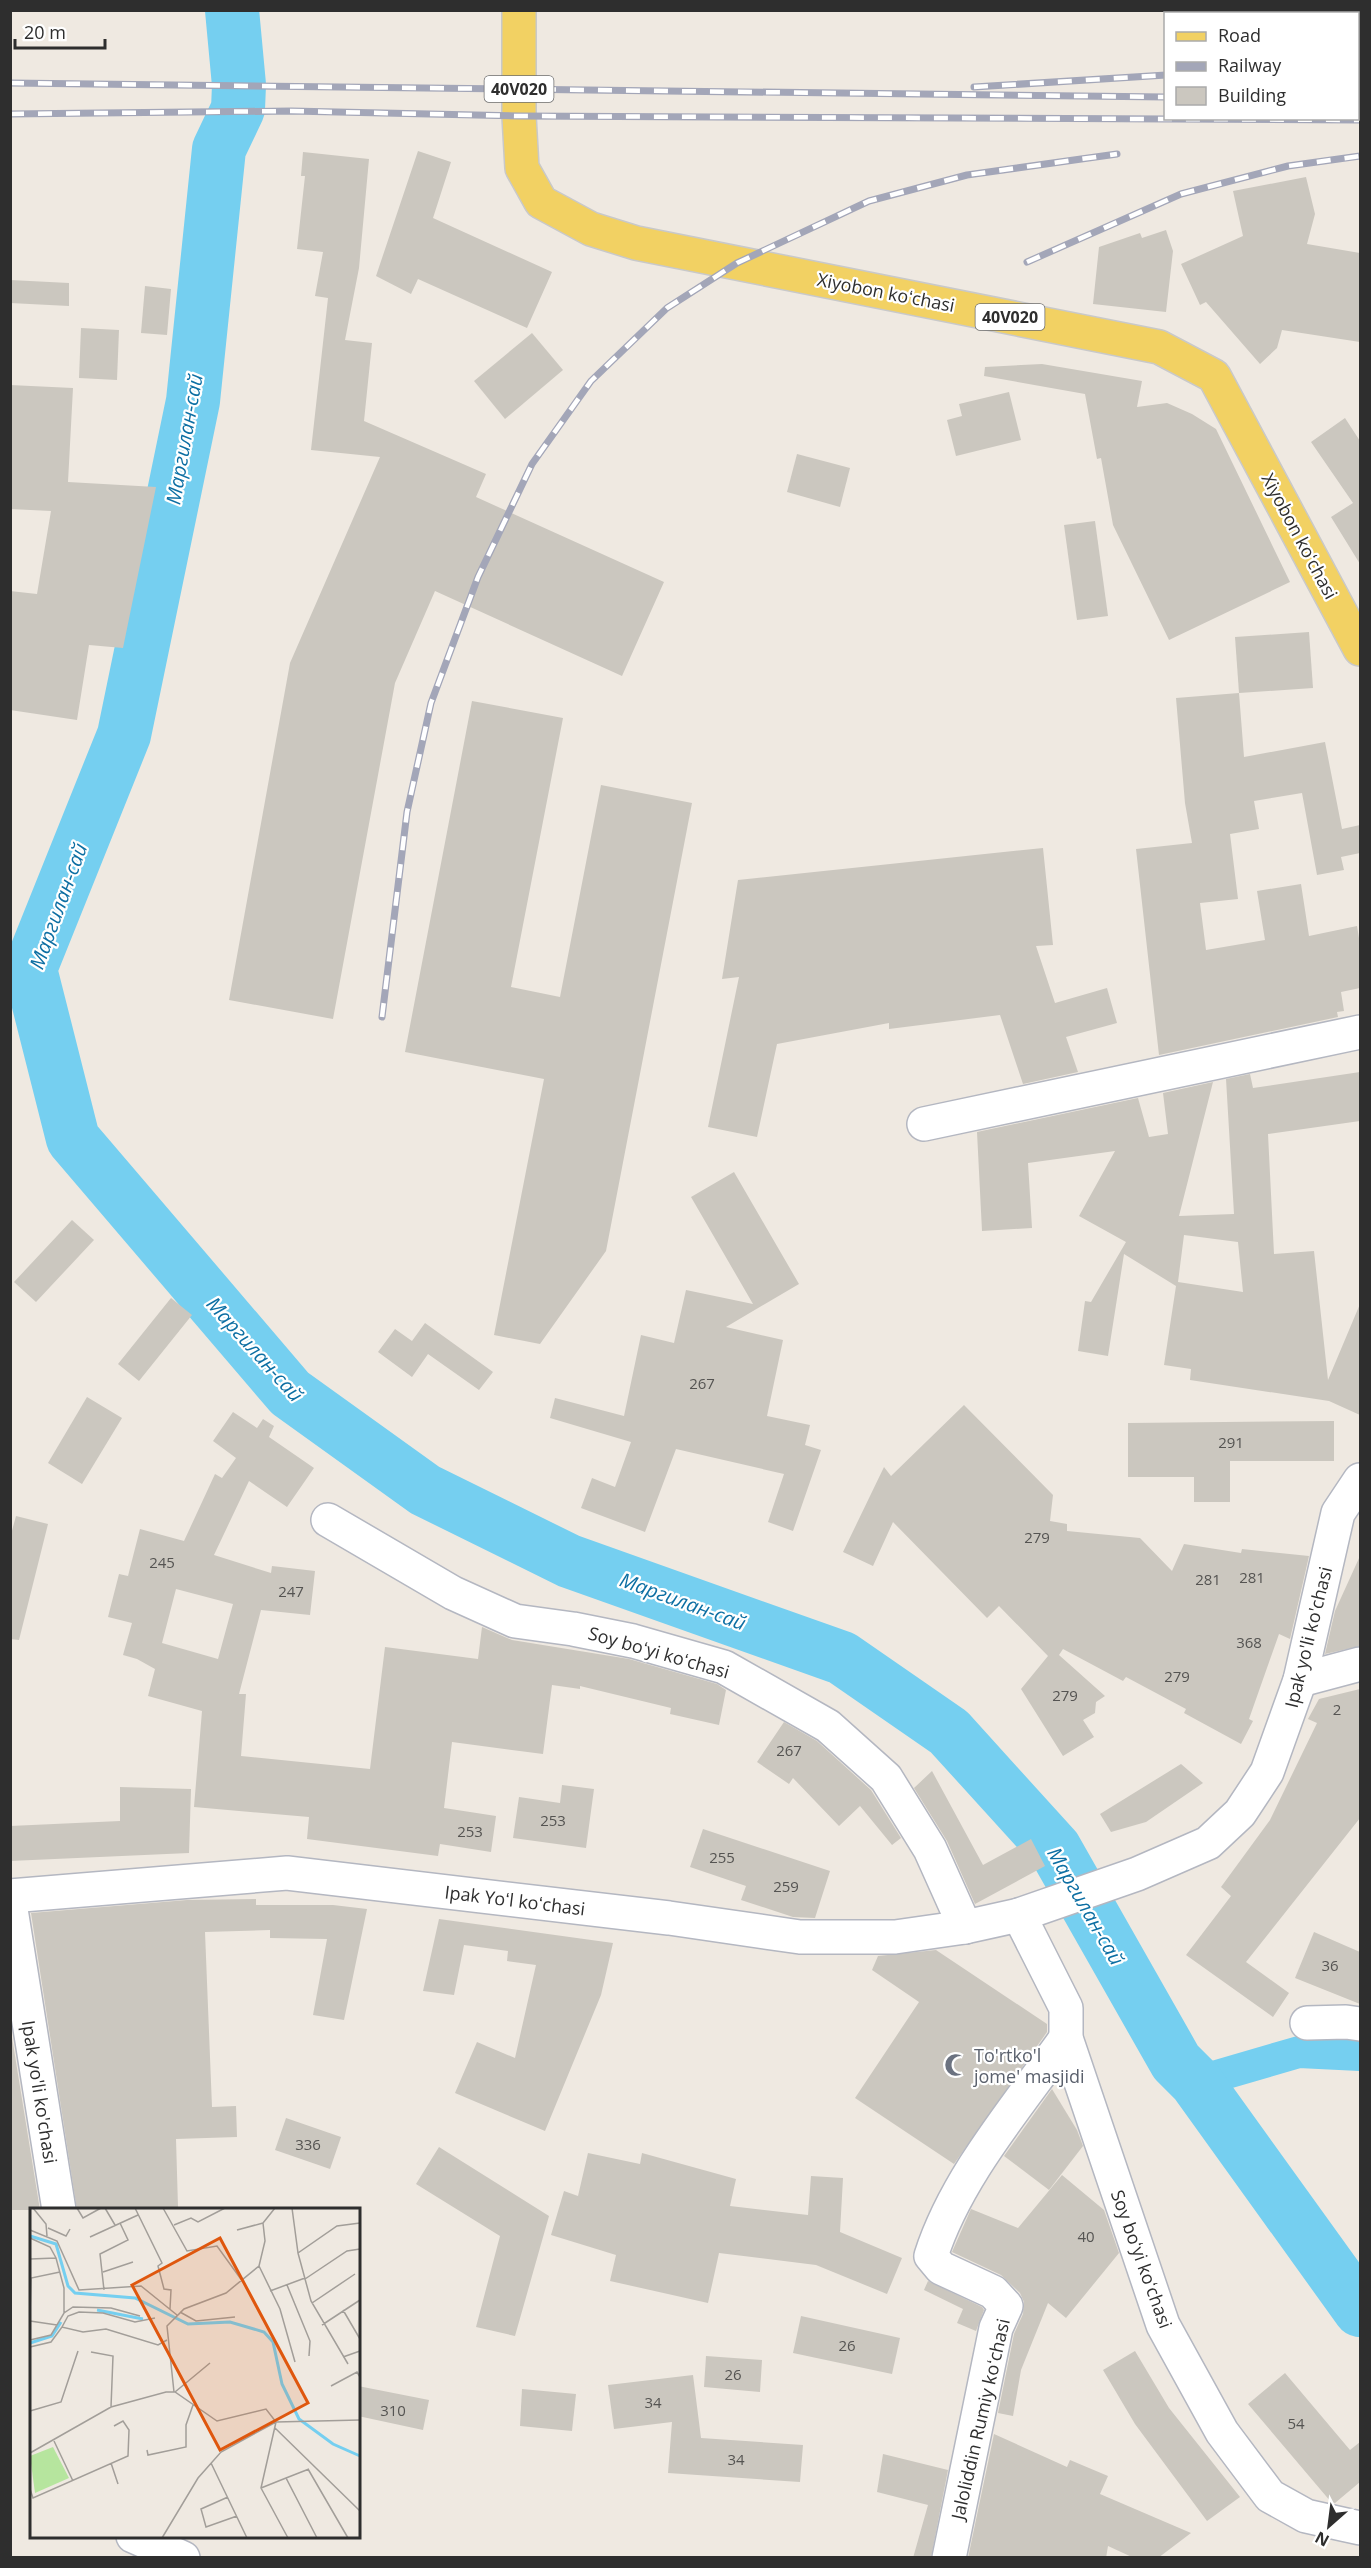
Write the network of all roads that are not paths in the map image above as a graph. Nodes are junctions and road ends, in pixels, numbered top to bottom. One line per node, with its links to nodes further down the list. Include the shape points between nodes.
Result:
1 (519, 10): 2 (main road, Xiyobon koʻchasi / 40V020, via 522,168 540,202 591,229 636,243 1159,347 1214,376)
2 (1360, 649)
3 (1360, 1032): 4 (street)
4 (924, 1124)
5 (1360, 1480): 8 (street, Ipak yo'li ko'chasi, via 1338,1513)
6 (328, 1520): 13 (street, Soy boʻyi koʻchasi, via 453,1593 515,1621 633,1641 724,1667 828,1726 886,1778 930,1850)
7 (1360, 1664): 8 (street)
8 (1300, 1680): 10 (street, Ipak yo'li ko'chasi, via 1267,1772 1240,1813 1208,1843 1137,1874)
9 (10, 1896): 13 (street, Ipak Yoʻl koʻchasi, via 287,1873 800,1937 895,1937)
10 (1058, 1901): 12 (street, Ipak Yoʻl koʻchasi)
11 (10, 1903): 17 (street, Ipak yo'li ko'chasi)
12 (1019, 1916): 13 (street, Ipak Yoʻl koʻchasi); 16 (street, Soy boʻyi koʻchasi, via 1066,2008)
13 (966, 1927)
14 (1307, 2023): 15 (street)
15 (1360, 2024)
16 (1066, 2038): 18 (street, Soy boʻyi koʻchasi, via 1163,2325 1222,2432 1270,2496 1306,2516); 21 (street, Jaloliddin Rumiy koʻchasi, via 966,2179 931,2256 941,2268 993,2292 1006,2306 996,2328)
17 (59, 2208)
18 (1360, 2528)
19 (138, 2538): 20 (street)
20 (183, 2558)
21 (949, 2558)

